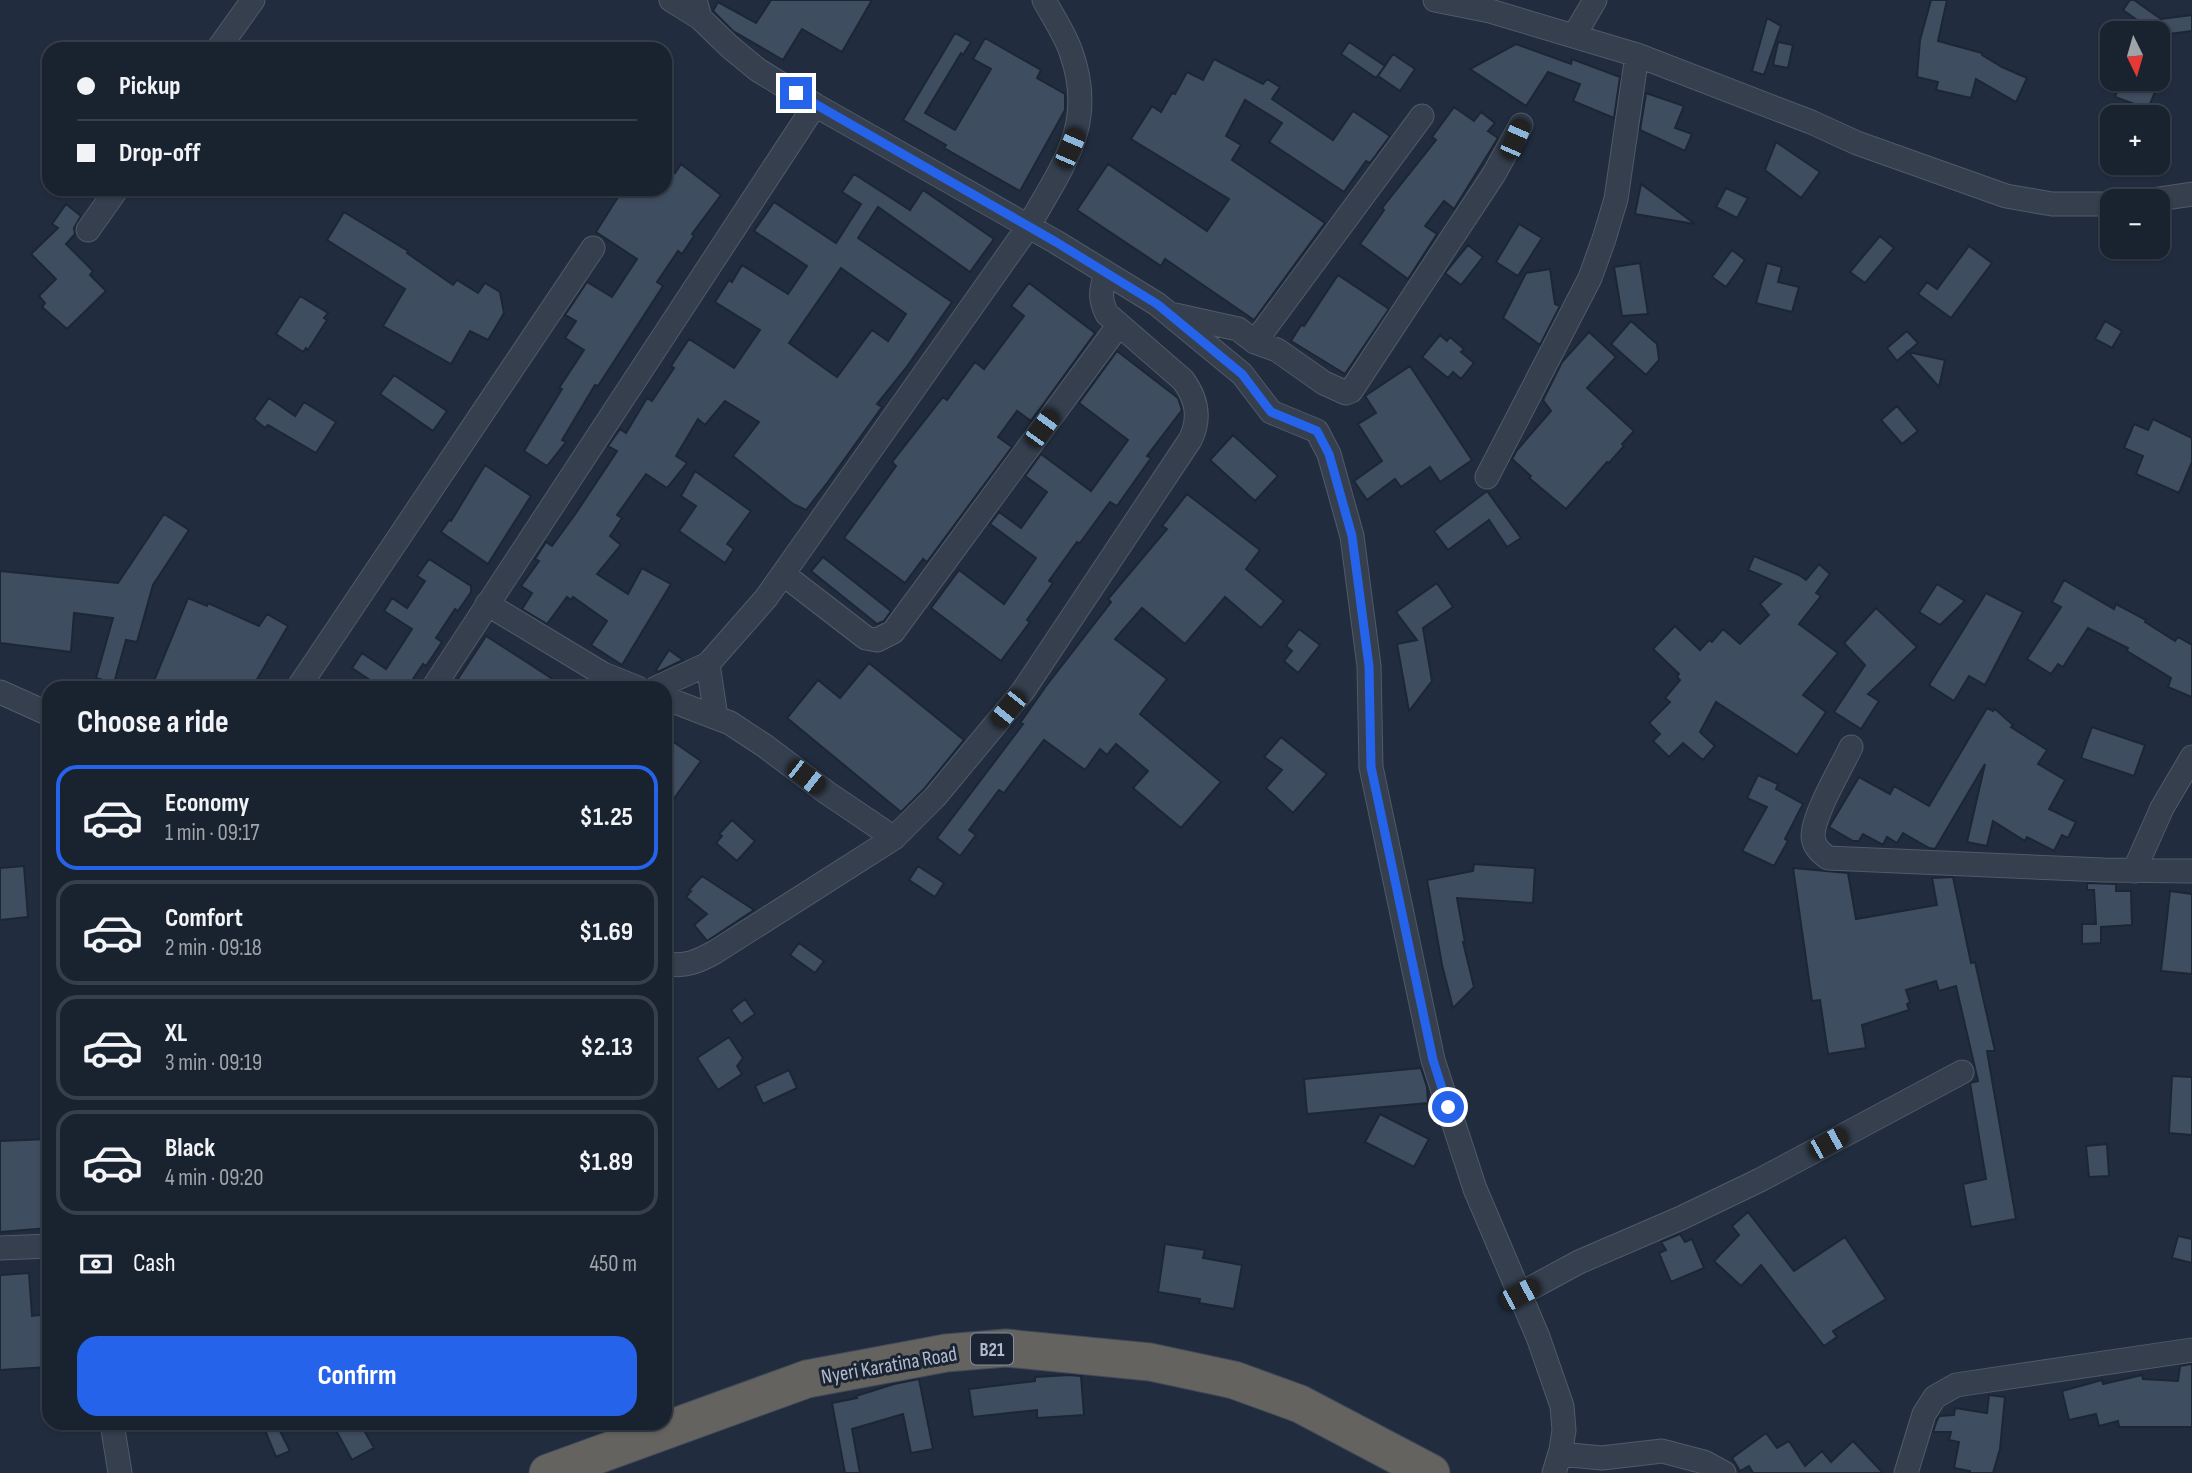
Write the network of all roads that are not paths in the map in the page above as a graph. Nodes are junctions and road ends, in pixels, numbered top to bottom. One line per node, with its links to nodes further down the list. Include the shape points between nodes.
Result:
1 (253, 0): 8 (street)
2 (671, 0): 6 (street)
3 (1044, 0): 17 (street, via 1071,51 1080,82 1080,119 1064,162)
4 (1435, 0): 7 (street)
5 (1595, 0): 7 (street)
6 (697, 9): 10 (street, via 748,63)
7 (1574, 36): 9 (street)
8 (223, 42)
9 (1637, 55): 16 (street, via 1857,143 2006,196 2052,204); 24 (street, via 1616,199 1604,239 1590,278)
10 (815, 105): 17 (street); 26 (street)
11 (1422, 116): 23 (street)
12 (1521, 125): 23 (street, via 1494,174 1351,391 1331,387 1277,350)
13 (2192, 194): 15 (street)
14 (112, 196): 18 (street)
15 (2170, 197)
16 (2100, 204)
17 (1028, 227): 20 (street); 25 (street)
18 (88, 230)
19 (593, 248): 28 (street)
20 (1106, 273): 21 (street); 22 (street, via 1100,291 1102,304)
21 (1168, 313): 23 (street, via 1238,329); 45 (street, via 1242,374 1271,412 1317,431 1329,454 1352,536 1369,666 1371,767 1433,1060 1475,1189)
22 (1118, 326): 25 (street, via 893,632 877,640 866,638); 38 (street, via 1183,380 1192,392 1197,426 1023,691 935,797)
23 (1255, 342)
24 (1487, 477)
25 (783, 574): 27 (street)
26 (487, 604): 29 (street); 30 (street)
27 (708, 664): 31 (street); 35 (street)
28 (303, 681)
29 (438, 681)
30 (620, 681)
31 (671, 681)
32 (0, 692): 34 (street)
33 (672, 701): 35 (street)
34 (42, 711)
35 (716, 717): 38 (street, via 765,746)
36 (1851, 747): 39 (street, via 1813,836 1816,849 1828,858)
37 (2192, 757): 39 (street, via 2162,808)
38 (894, 838): 41 (street, via 698,961)
39 (2134, 871): 40 (street)
40 (2192, 871)
41 (672, 964)
42 (1962, 1072): 45 (street, via 1760,1180 1579,1262)
43 (42, 1246): 44 (street)
44 (0, 1248)
45 (1520, 1294): 50 (street, via 1562,1406 1564,1430)
46 (2192, 1350): 55 (street, via 1956,1385 1936,1396 1924,1414)
47 (672, 1428): 53 (highway, Nyeri Karatina Road / B21, via 807,1379 946,1353 1006,1348 1150,1362 1234,1380 1300,1404)
48 (113, 1430): 51 (street)
49 (666, 1430): 52 (highway, Nyeri Karatina Road / B21)
50 (1557, 1463): 54 (street, via 1662,1451 1704,1462)
51 (120, 1473)
52 (548, 1473)
53 (1432, 1473)
54 (1724, 1473)
55 (1906, 1473)

